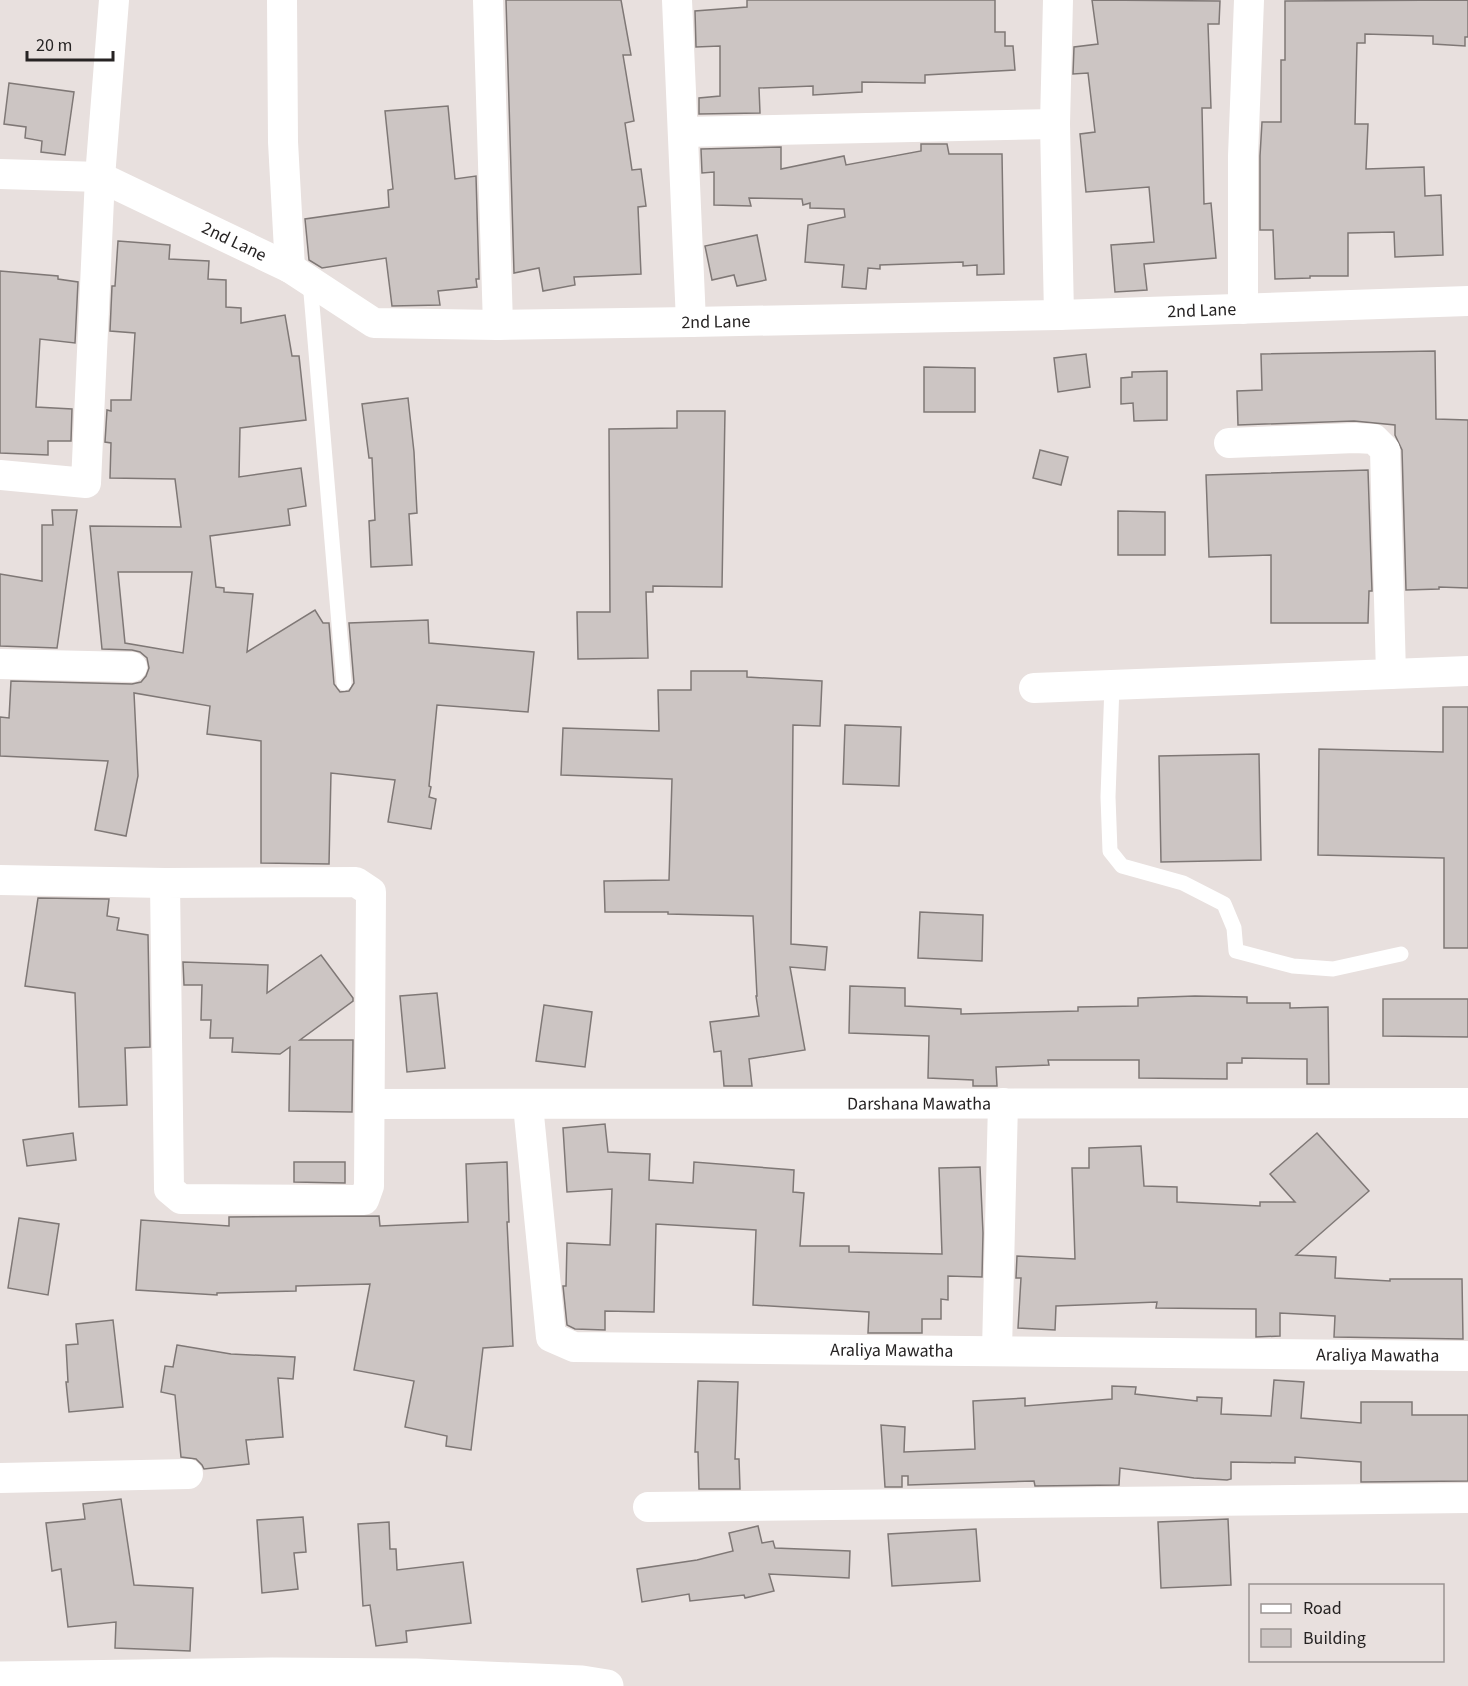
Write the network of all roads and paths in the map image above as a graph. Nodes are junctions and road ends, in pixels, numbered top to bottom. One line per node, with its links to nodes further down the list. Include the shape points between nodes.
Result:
1 (114, 0): 10 (street)
2 (282, 0): 11 (street, via 284,142)
3 (488, 0): 16 (street)
4 (677, 0): 8 (street)
5 (1058, 0): 7 (street)
6 (1249, 0): 13 (street)
7 (1055, 124): 8 (street); 14 (street)
8 (683, 132): 15 (street)
9 (0, 174): 10 (street, 2nd Lane)
10 (100, 177): 11 (street, 2nd Lane); 18 (street, via 86,483)
11 (300, 274): 16 (street, 2nd Lane, via 374,323); 23 (lane)
12 (1468, 301): 13 (street, 2nd Lane)
13 (1243, 309): 14 (street, 2nd Lane)
14 (1059, 315): 15 (street, 2nd Lane)
15 (691, 322): 16 (street, 2nd Lane)
16 (498, 325)
17 (1229, 443): 22 (street, via 1354,438 1374,440 1385,450)
18 (0, 475)
19 (0, 664): 20 (street)
20 (132, 667)
21 (1468, 671): 22 (street)
22 (1391, 674): 24 (street)
23 (344, 683)
24 (1112, 685): 25 (street); 28 (lane, via 1110,851 1122,866 1183,883 1224,904 1234,928 1236,951 1293,966 1333,969)
25 (1034, 688)
26 (0, 880): 27 (street)
27 (165, 883): 31 (street, via 356,882 371,892); 31 (street, via 169,1189 181,1199 364,1200 369,1186)
28 (1401, 954)
29 (1003, 1103): 30 (street, Darshana Mawatha); 32 (street, Darshana Mawatha); 33 (street)
30 (1468, 1103)
31 (370, 1104): 32 (street, Darshana Mawatha)
32 (528, 1105): 33 (street, Araliya Mawatha, via 551,1337 574,1347)
33 (997, 1350): 34 (street, Araliya Mawatha)
34 (1468, 1356)
35 (188, 1474): 36 (street)
36 (0, 1478)
37 (1468, 1498): 38 (street)
38 (648, 1506)
39 (341, 1680): 40 (street, via 273,1674); 41 (street)
40 (19, 1681)
41 (415, 1681): 42 (street)
42 (590, 1685)

